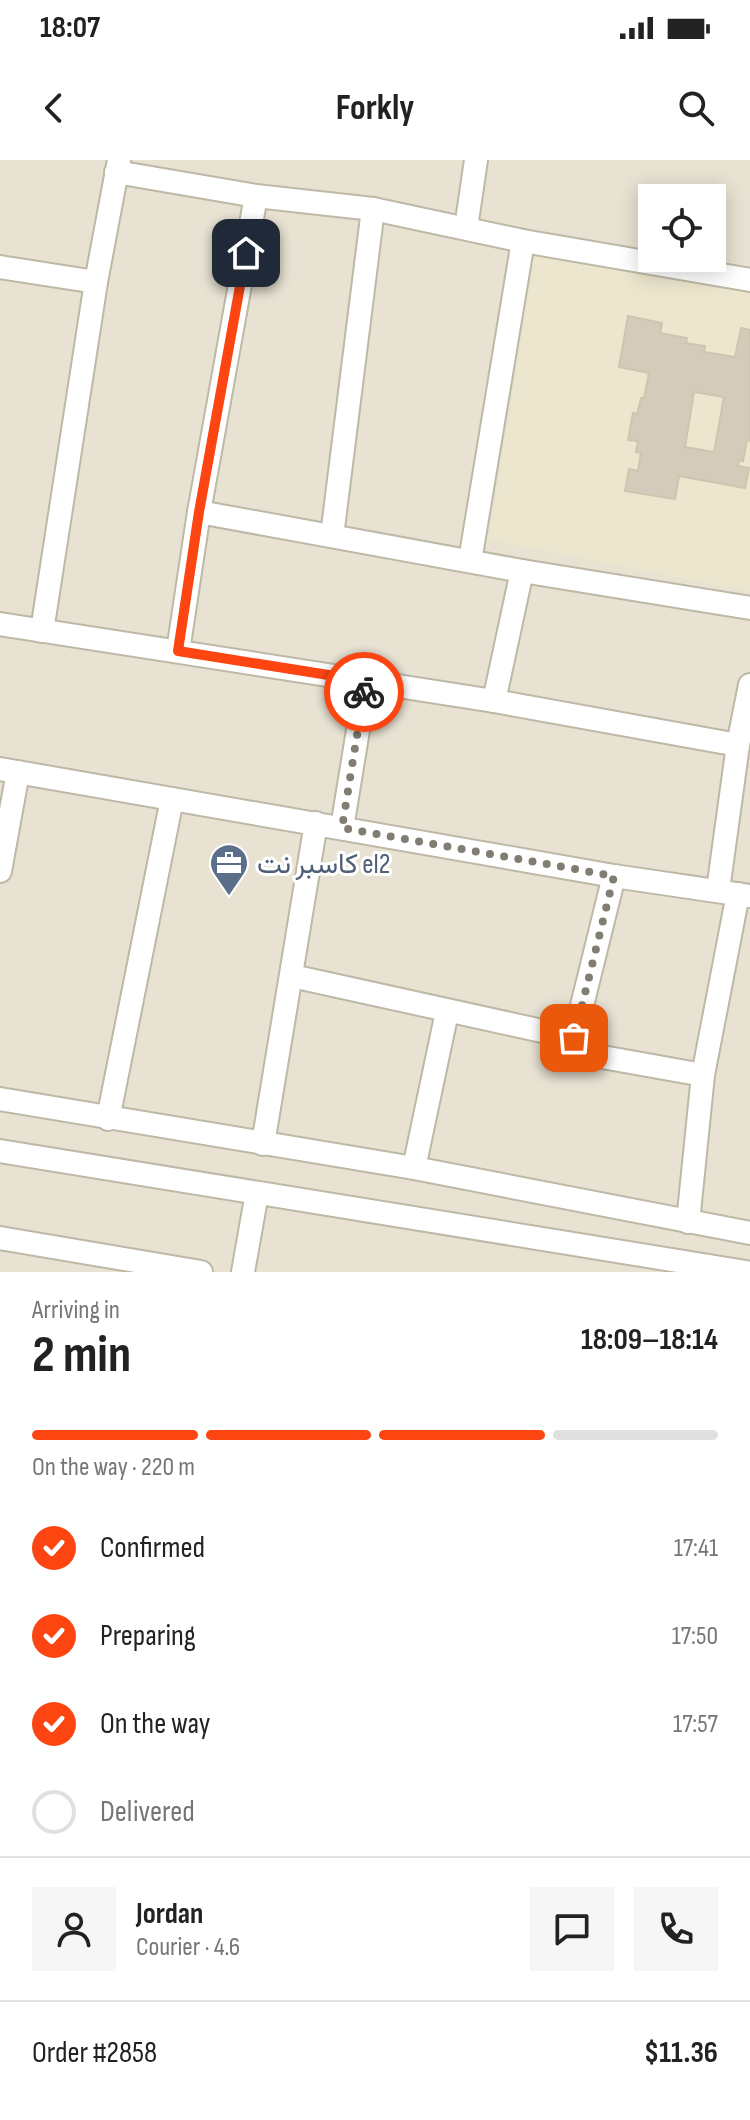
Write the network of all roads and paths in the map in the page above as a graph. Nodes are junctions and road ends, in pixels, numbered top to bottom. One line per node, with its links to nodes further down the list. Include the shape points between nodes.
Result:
1 (476, 160): 5 (street)
2 (118, 166): 3 (street); 9 (street)
3 (256, 196): 4 (street); 10 (street)
4 (373, 209): 5 (street); 11 (street)
5 (466, 228): 6 (street)
6 (523, 241): 8 (street); 12 (street)
7 (0, 267): 9 (street)
8 (750, 280)
9 (96, 282): 16 (street)
10 (199, 512): 11 (street); 17 (street)
11 (332, 536): 12 (street)
12 (470, 561): 13 (street)
13 (522, 571): 14 (street); 20 (street)
14 (750, 608)
15 (0, 624): 16 (street)
16 (42, 631): 17 (street)
17 (178, 651): 18 (street)
18 (366, 681): 20 (street); 25 (street)
19 (750, 685): 21 (street)
20 (494, 701): 21 (street)
21 (738, 745): 28 (street)
22 (9, 771): 23 (street); 26 (street)
23 (172, 799): 24 (street); 34 (street)
24 (316, 823): 25 (street); 29 (street)
25 (342, 828): 27 (street)
26 (0, 871)
27 (614, 876): 28 (street); 31 (street)
28 (735, 893): 32 (street)
29 (292, 976): 30 (street); 35 (street)
30 (447, 1012): 31 (street); 37 (street)
31 (574, 1038): 32 (street, via 580,1053)
32 (703, 1075): 39 (street)
33 (0, 1099): 34 (street)
34 (108, 1119): 35 (street)
35 (263, 1144): 37 (street)
36 (0, 1151): 38 (street)
37 (414, 1168): 39 (street)
38 (257, 1193): 42 (street); 44 (street)
39 (688, 1222): 40 (street)
40 (750, 1233)
41 (0, 1238): 43 (street)
42 (617, 1262): 45 (street)
43 (201, 1272)
44 (243, 1272)
45 (746, 1272)

